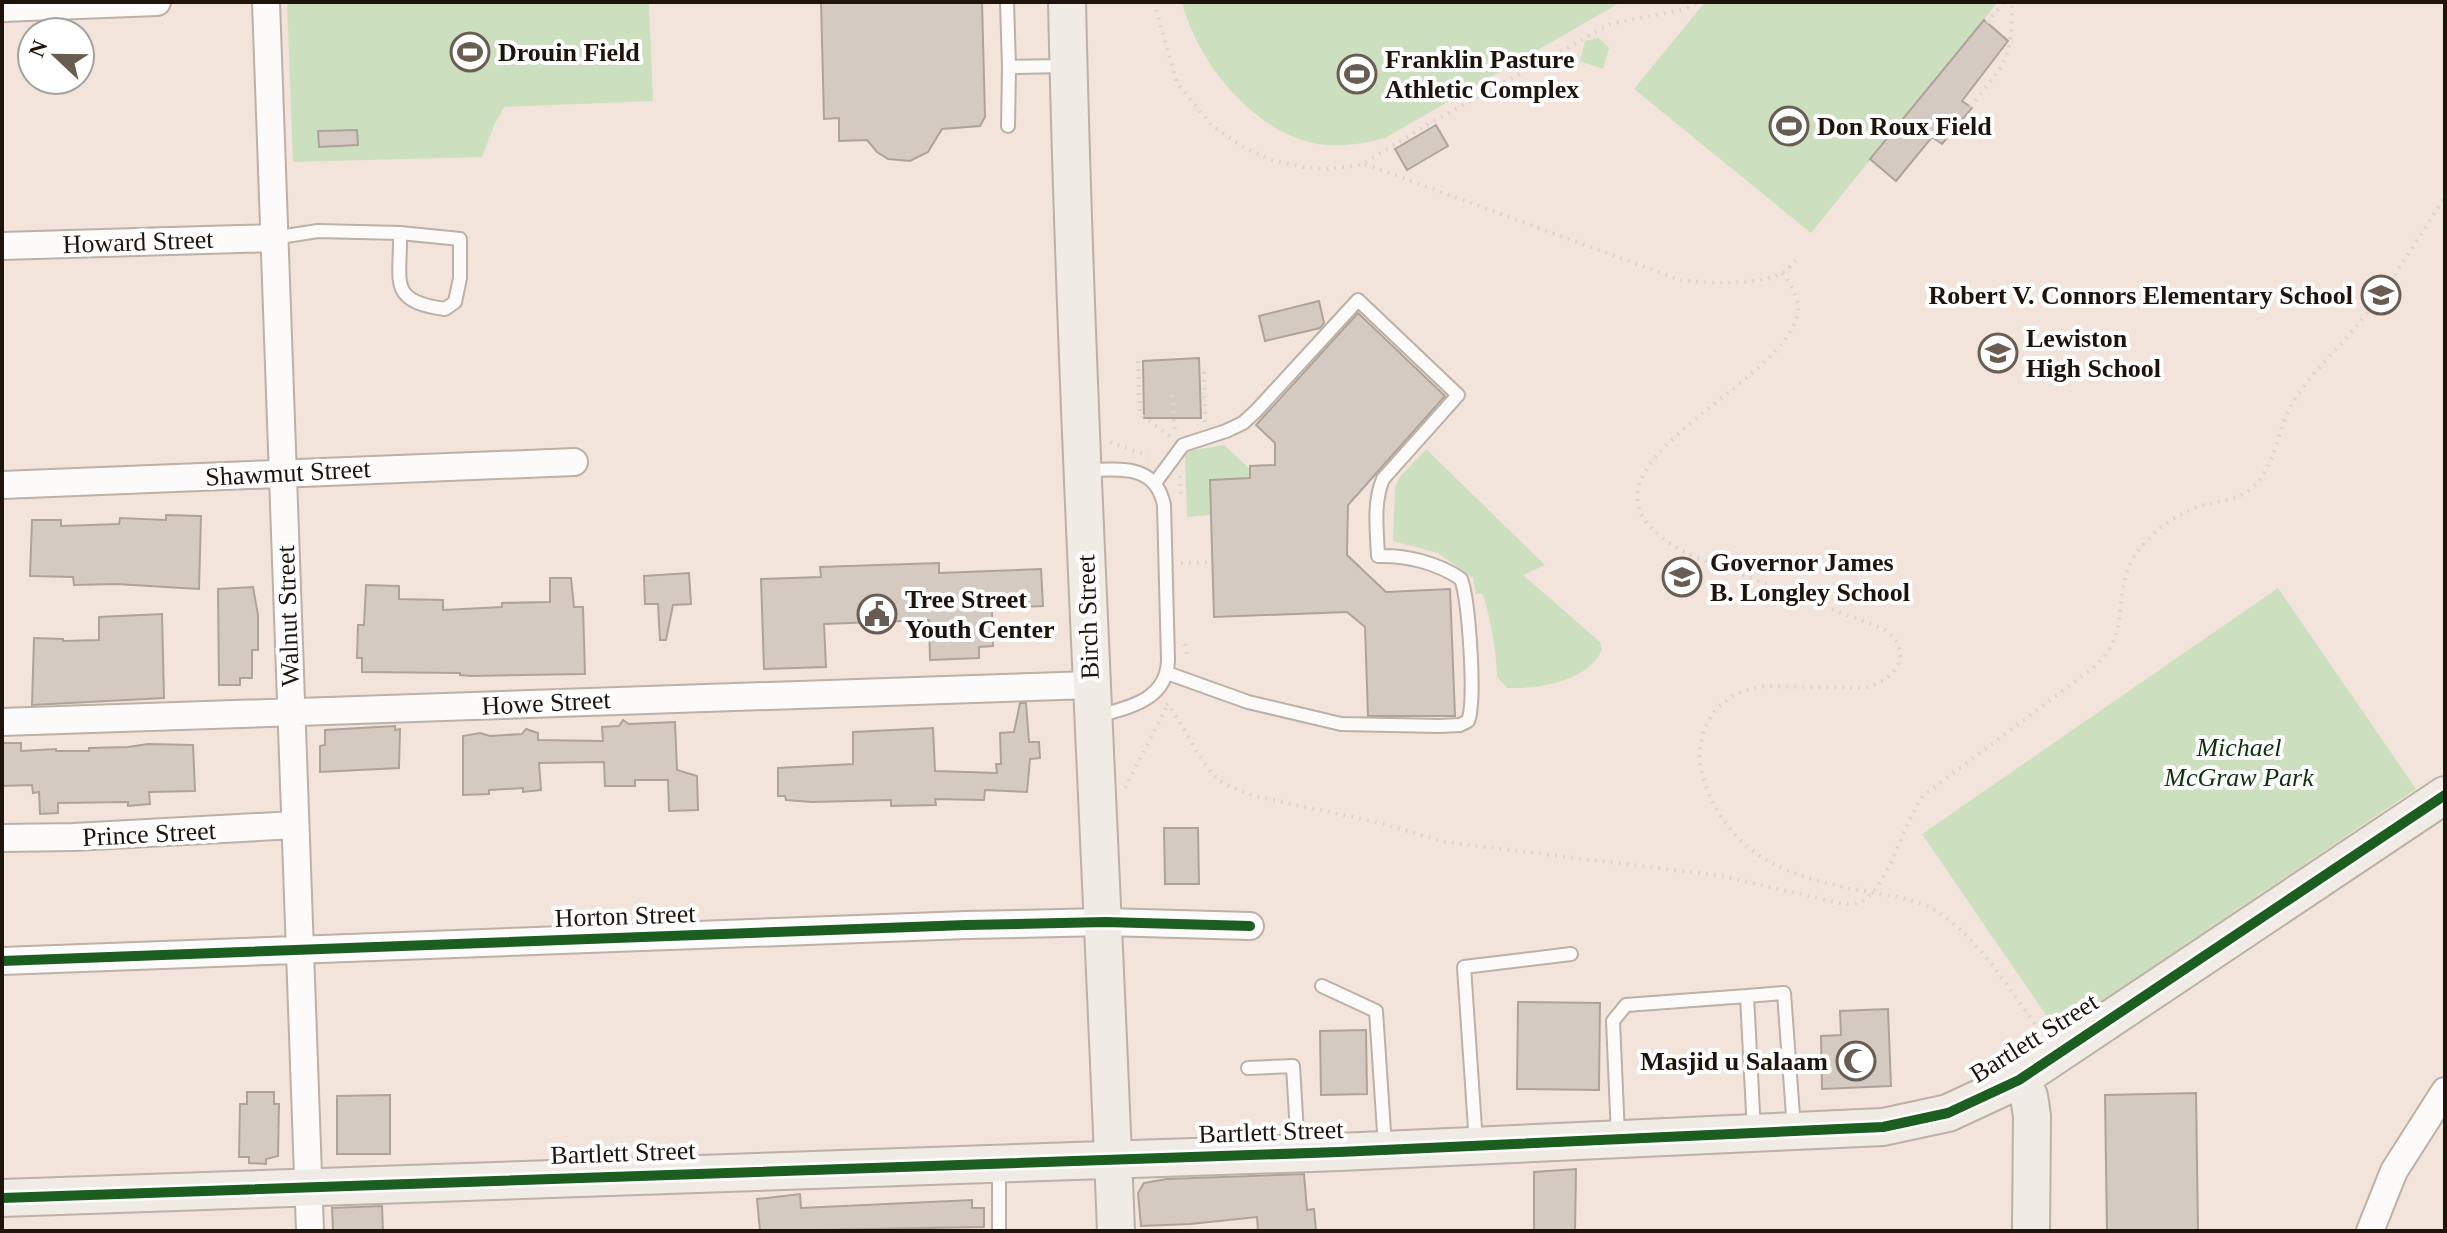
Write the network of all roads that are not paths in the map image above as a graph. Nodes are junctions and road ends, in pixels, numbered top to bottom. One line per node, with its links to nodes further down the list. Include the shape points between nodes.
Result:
1 (157, 2): 5 (street)
2 (266, 2): 10 (street, Walnut Street)
3 (1007, 2): 7 (lane)
4 (1067, 2): 6 (street, Birch Street)
5 (2, 8)
6 (1069, 66): 7 (lane); 13 (street, Birch Street)
7 (1009, 67): 8 (lane)
8 (1008, 126)
9 (400, 233): 9 (lane, via 460,239 455,302 445,309 410,301 401,291); 10 (lane, via 318,231)
10 (273, 238): 11 (street, Howard Street); 14 (street, Walnut Street)
11 (2, 246)
12 (574, 462): 14 (street, Shawmut Street)
13 (1082, 470): 15 (lane, via 1135,471); 18 (street, Birch Street)
14 (283, 474): 16 (street, Shawmut Street); 19 (street, Walnut Street)
15 (1155, 483): 17 (lane, via 1164,505); 17 (lane, via 1183,445 1243,423 1358,300 1458,395 1383,479 1376,506 1378,556 1422,562 1461,579 1468,721 1341,724 1248,702)
16 (2, 485)
17 (1167, 673): 18 (lane, via 1163,685 1146,700)
18 (1092, 701): 19 (street, Howe Street, via 677,697); 24 (street, Birch Street)
19 (292, 713): 20 (street, Howe Street); 22 (street, Walnut Street)
20 (2, 722)
21 (2445, 795): 32 (street, Bartlett Street)
22 (295, 825): 23 (street, Prince Street); 26 (street, Walnut Street)
23 (2, 838)
24 (1105, 922): 25 (street, Horton Street); 26 (street, Horton Street); 40 (street, Birch Street)
25 (1250, 926)
26 (300, 950): 28 (street, Horton Street); 42 (street, Walnut Street)
27 (1571, 954): 37 (lane, via 1464,967)
28 (2, 961)
29 (1322, 986): 38 (lane, via 1376,1011)
30 (1747, 996): 34 (lane, via 1784,993); 35 (lane); 36 (lane, via 1626,1005 1613,1021)
31 (1248, 1068): 39 (lane, via 1293,1066)
32 (2019, 1080): 34 (street, Bartlett Street, via 1948,1113 1883,1127); 47 (street, via 2032,1116)
33 (2445, 1091): 48 (street, via 2394,1171)
34 (1794, 1132): 35 (street, Bartlett Street)
35 (1754, 1134): 36 (street, Bartlett Street)
36 (1618, 1140): 37 (street, Bartlett Street)
37 (1477, 1146): 38 (street, Bartlett Street)
38 (1386, 1150): 39 (street, Bartlett Street)
39 (1298, 1153): 40 (street, Bartlett Street)
40 (1113, 1158): 41 (street, Bartlett Street); 46 (street, Birch Street)
41 (999, 1162): 42 (street, Bartlett Street); 45 (lane)
42 (308, 1187): 43 (street, Bartlett Street); 44 (street, Walnut Street)
43 (2, 1198)
44 (310, 1231)
45 (999, 1231)
46 (1116, 1231)
47 (2031, 1231)
48 (2370, 1231)

